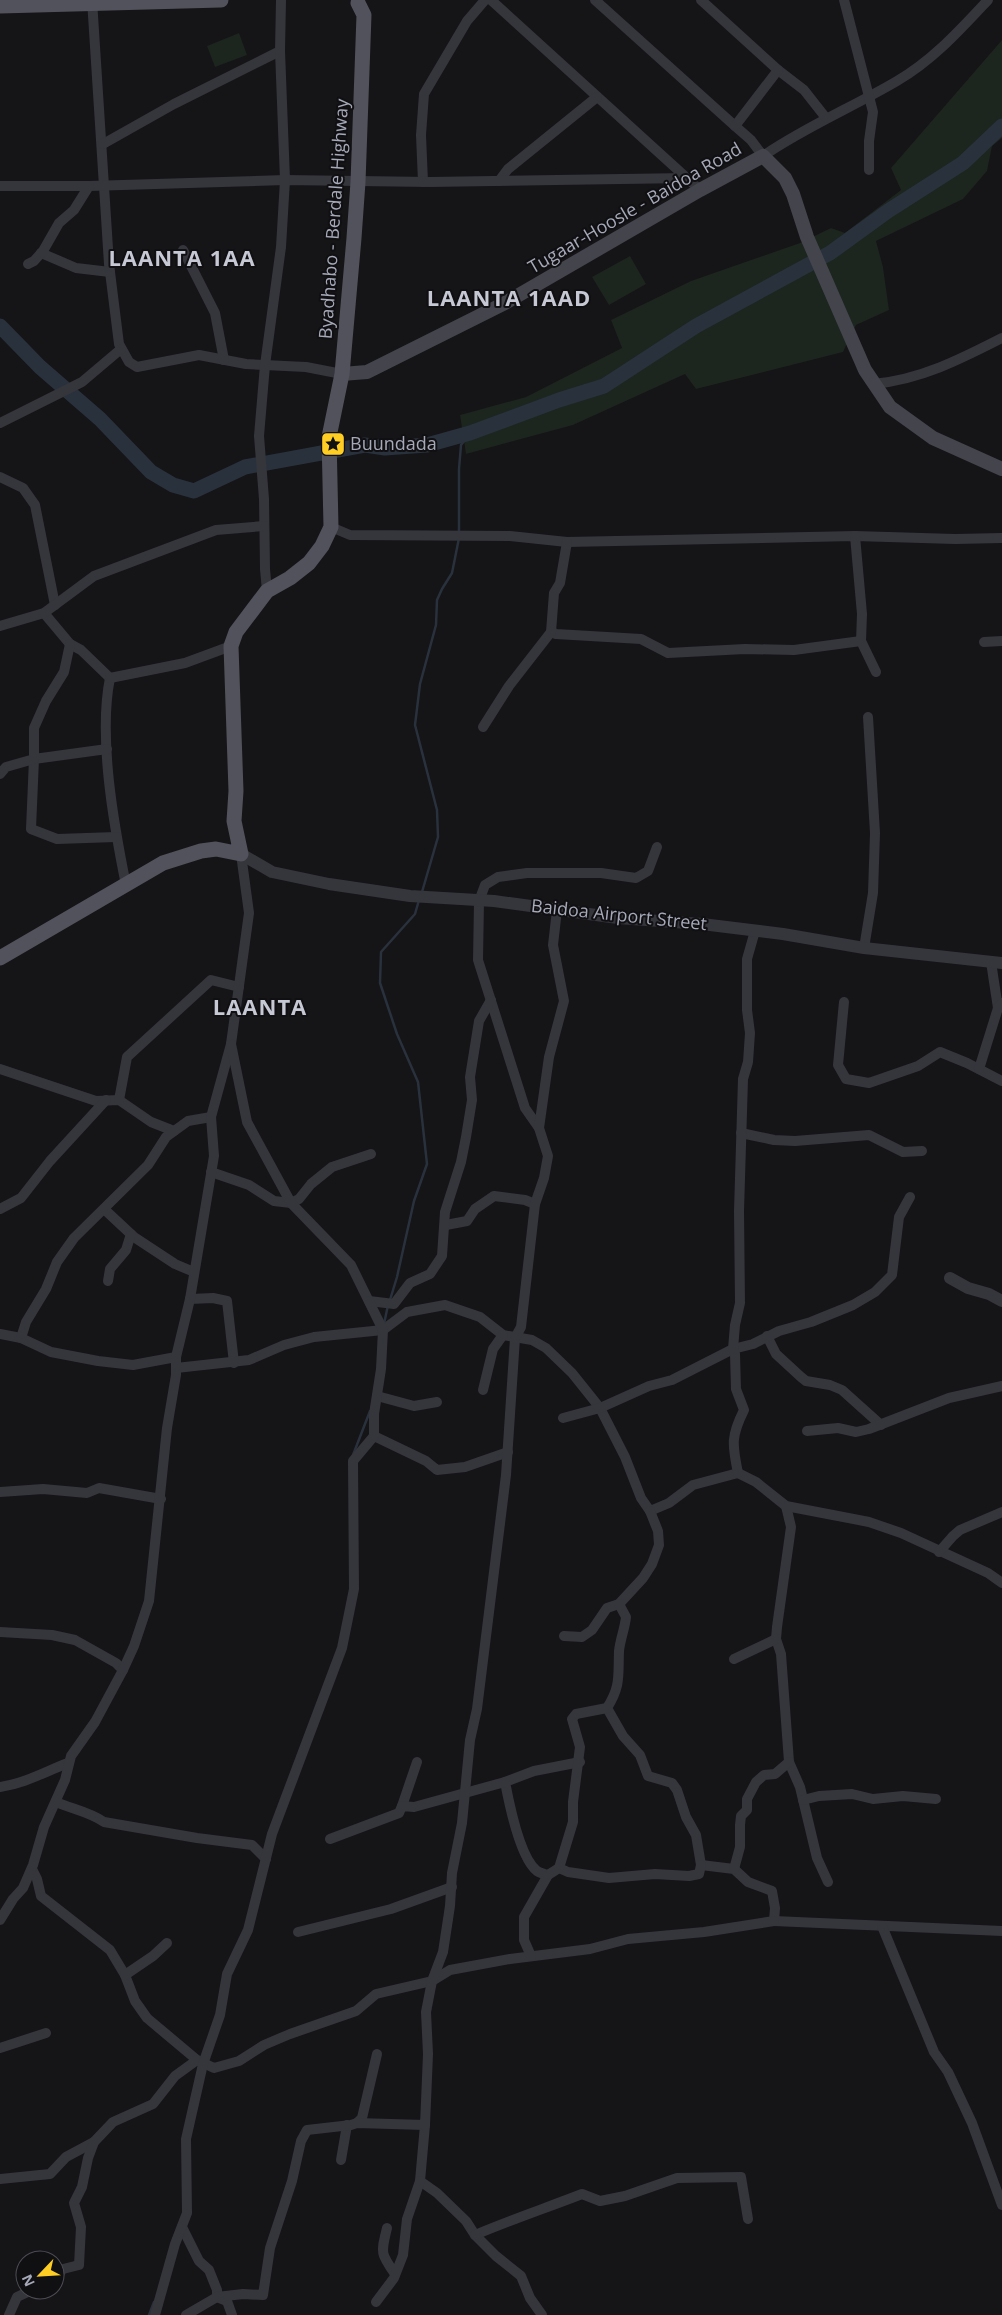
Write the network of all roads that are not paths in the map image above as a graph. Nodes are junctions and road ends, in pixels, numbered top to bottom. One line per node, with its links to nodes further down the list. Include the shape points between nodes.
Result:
1 (221, 0): 10 (main road)
2 (281, 0): 12 (street)
3 (485, 0): 25 (street, via 466,21 424,94 421,135)
4 (491, 0): 15 (street)
5 (596, 0): 17 (street)
6 (701, 0): 13 (street)
7 (844, 0): 14 (street)
8 (988, 0): 14 (street, via 944,47 898,81)
9 (355, 1): 24 (main road, Byadhabo - Berdale Highway, via 364,15)
10 (92, 2): 11 (main road); 18 (street)
11 (0, 6)
12 (280, 51): 18 (street); 22 (street)
13 (778, 70): 16 (street, via 804,90); 17 (street)
14 (870, 96): 16 (street); 20 (street, via 873,112 868,141)
15 (597, 97): 21 (street); 23 (street, via 508,169)
16 (826, 118): 19 (street)
17 (736, 126): 19 (street)
18 (103, 144): 26 (street)
19 (763, 156): 29 (main road, Tugaar-Hoosle - Baidoa Road); 39 (main road, Tugaar-Hoosle - Baidoa Road, via 785,178 807,237)
20 (869, 170)
21 (687, 178): 23 (street); 29 (street)
22 (285, 180): 24 (street); 26 (street); 37 (street, via 281,247)
23 (499, 181): 25 (street)
24 (358, 182): 25 (street); 38 (main road, Byadhabo - Berdale Highway)
25 (423, 182)
26 (104, 185): 28 (street); 33 (street)
27 (0, 186): 28 (street)
28 (89, 186): 31 (street, via 74,210 59,223)
29 (700, 190): 38 (main road, Tugaar-Hoosle - Baidoa Road, via 506,304 368,372)
30 (183, 250): 36 (street, via 215,313)
31 (41, 253): 32 (street); 33 (street, via 76,268)
32 (28, 264)
33 (110, 272): 35 (street)
34 (1002, 338): 39 (street, via 930,372)
35 (121, 348): 36 (street, via 129,362 137,367 199,354); 40 (street, via 82,382)
36 (224, 360): 37 (street)
37 (265, 365): 38 (street, via 306,367); 43 (street, via 259,436)
38 (342, 374): 44 (main road, Byadhabo - Berdale Highway, via 329,437)
39 (873, 384): 41 (main road, Tugaar-Hoosle - Baidoa Road, via 890,407 912,424 949,446)
40 (0, 423)
41 (1002, 469)
42 (0, 477): 49 (street, via 23,488 35,505)
43 (264, 526): 48 (street, via 264,569); 49 (street, via 216,530 94,576)
44 (331, 527): 47 (street, via 350,535 510,536); 48 (main road, via 309,563)
45 (855, 536): 46 (street); 47 (street); 53 (street, via 862,614)
46 (1002, 538)
47 (567, 542): 52 (street, via 560,583 554,594)
48 (268, 591): 57 (main road, via 236,632)
49 (55, 604): 50 (street)
50 (44, 613): 51 (street); 56 (street)
51 (0, 626)
52 (551, 632): 53 (street, via 641,639 668,653 794,650); 61 (street)
53 (861, 641): 58 (street)
54 (1002, 641): 55 (street)
55 (984, 642)
56 (70, 644): 59 (street, via 81,650); 63 (street, via 64,672 34,728)
57 (231, 646): 59 (street, via 185,663); 67 (main road, via 236,791 234,822)
58 (876, 672)
59 (110, 678): 62 (street, via 105,700)
60 (868, 717): 74 (street, via 875,833 873,893)
61 (483, 726)
62 (107, 749): 63 (street); 65 (street)
63 (34, 758): 64 (street, via 6,767); 65 (street, via 31,829 57,839)
64 (0, 774)
65 (116, 837): 68 (street)
66 (657, 847): 69 (street, via 648,871 636,878 601,873 526,873 498,877 485,885)
67 (241, 854): 68 (main road, via 216,849 201,851 163,863); 69 (street, Baidoa Airport Street, via 272,872 329,884 434,899); 77 (street, via 249,913)
68 (126, 885): 75 (main road)
69 (479, 901): 70 (street, Baidoa Airport Street); 78 (street, via 478,960)
70 (556, 910): 71 (street, Baidoa Airport Street); 88 (street, via 553,945 564,1001 549,1057)
71 (722, 927): 72 (street, Baidoa Airport Street); 73 (street, via 741,934)
72 (755, 930): 73 (street); 74 (street, Baidoa Airport Street)
73 (749, 948): 90 (street, via 747,1010 750,1032 743,1079)
74 (864, 948): 76 (street, Baidoa Airport Street)
75 (0, 958)
76 (996, 962): 80 (street)
77 (239, 987): 81 (street); 86 (street, via 211,980 127,1057)
78 (491, 1000): 88 (street, via 524,1108); 99 (street, via 480,1021 470,1078 472,1100 466,1138 445,1212)
79 (844, 1002): 83 (street, via 838,1065 846,1079 869,1083 918,1066 940,1052)
80 (1000, 1005): 83 (street)
81 (231, 1044): 87 (street); 95 (street, via 247,1122)
82 (0, 1069): 85 (street, via 96,1100)
83 (979, 1069): 84 (street)
84 (1002, 1081)
85 (106, 1100): 86 (street); 97 (street, via 21,1198)
86 (119, 1100): 89 (street, via 151,1122)
87 (211, 1117): 89 (street, via 188,1121); 93 (street, via 214,1156)
88 (539, 1128): 96 (street, via 548,1156)
89 (174, 1131): 98 (street, via 166,1137 148,1165)
90 (741, 1133): 91 (street, via 796,1141 869,1135 903,1152); 115 (street, via 738,1211 740,1303)
91 (922, 1151)
92 (372, 1154): 95 (street, via 332,1167 299,1199)
93 (211, 1172): 95 (street, via 250,1185 274,1201); 101 (street)
94 (910, 1197): 112 (street, via 899,1217 892,1276 875,1292 853,1305)
95 (291, 1202): 105 (street, via 351,1265)
96 (535, 1204): 99 (street, via 494,1196 475,1209 467,1221); 114 (street, via 521,1327)
97 (0, 1209)
98 (104, 1209): 100 (street); 113 (street, via 74,1238 57,1262)
99 (446, 1225): 107 (street, via 442,1256 430,1274 410,1283)
100 (131, 1234): 101 (street, via 175,1264); 103 (street, via 126,1250 110,1269)
101 (194, 1272): 104 (street)
102 (950, 1278): 106 (street)
103 (108, 1280)
104 (190, 1299): 116 (street); 117 (street, via 227,1301)
105 (369, 1301): 107 (street); 109 (street)
106 (1002, 1301)
107 (394, 1304): 108 (street)
108 (407, 1312): 109 (street); 111 (street, via 445,1305 480,1317)
109 (382, 1330): 117 (street, via 314,1337); 121 (street)
110 (0, 1334): 113 (street)
111 (503, 1335): 114 (street); 120 (street, via 493,1349)
112 (767, 1336): 115 (street); 125 (street, via 776,1354 806,1381 842,1390)
113 (21, 1338): 116 (street, via 51,1352 98,1361 132,1364)
114 (516, 1338): 123 (street, via 532,1340 546,1348 572,1373); 128 (street)
115 (733, 1349): 123 (street, via 672,1380 649,1386); 129 (street, via 736,1389 744,1410 734,1429)
116 (176, 1357): 118 (street)
117 (234, 1363): 118 (street)
118 (176, 1368): 131 (street)
119 (1002, 1386): 125 (street, via 949,1398)
120 (483, 1390)
121 (377, 1396): 122 (street, via 414,1406); 127 (street)
122 (438, 1402)
123 (600, 1408): 124 (street); 133 (street)
124 (562, 1418)
125 (881, 1425): 126 (street, via 856,1432 838,1428)
126 (807, 1431)
127 (374, 1436): 128 (street, via 426,1461 437,1470 465,1467); 156 (street, via 353,1461 354,1589 342,1648 272,1834)
128 (508, 1452): 150 (street, via 477,1709 470,1740)
129 (738, 1473): 132 (street, via 756,1482); 133 (street, via 693,1486 669,1503)
130 (0, 1492): 131 (street, via 43,1489 87,1493 100,1488)
131 (161, 1499): 142 (street, via 148,1600)
132 (786, 1506): 135 (street, via 869,1522); 140 (street, via 791,1527)
133 (650, 1511): 137 (street, via 659,1545 643,1578)
134 (1002, 1512): 135 (street, via 960,1530)
135 (939, 1552): 136 (street, via 988,1573)
136 (1002, 1583)
137 (618, 1604): 139 (street, via 607,1608 592,1630 582,1637); 143 (street, via 626,1622 619,1650 620,1671 616,1690)
138 (0, 1632): 142 (street, via 52,1635 75,1640)
139 (564, 1636)
140 (776, 1639): 141 (street); 146 (street, via 781,1654)
141 (734, 1659)
142 (123, 1670): 147 (street)
143 (607, 1708): 145 (street, via 576,1714 572,1719 580,1747); 157 (street, via 623,1736 640,1755 648,1776 672,1783 677,1790 696,1835)
144 (417, 1762): 154 (street)
145 (580, 1762): 148 (street, via 534,1771); 158 (street, via 574,1791 573,1822)
146 (788, 1762): 152 (street); 160 (street, via 775,1774 764,1775 756,1782 747,1799 747,1810 741,1816 740,1847)
147 (68, 1763): 149 (street, via 34,1779); 153 (street)
148 (505, 1782): 150 (street); 161 (street, via 512,1819 528,1856 537,1871)
149 (0, 1787)
150 (466, 1793): 154 (street); 163 (street)
151 (936, 1799): 152 (street, via 904,1796 874,1799 852,1794)
152 (803, 1800): 162 (street, via 817,1858)
153 (56, 1802): 156 (street, via 104,1822 252,1845); 159 (street, via 44,1827)
154 (402, 1806): 155 (street, via 399,1813)
155 (330, 1839)
156 (266, 1859): 176 (street, via 248,1930 227,1974 220,2015)
157 (701, 1865): 158 (street, via 699,1874 689,1876 655,1874 609,1878); 160 (street)
158 (559, 1868): 161 (street)
159 (32, 1869): 164 (street); 171 (street, via 38,1879 41,1896 110,1950)
160 (734, 1869): 165 (street, via 748,1882 772,1891)
161 (548, 1875): 170 (street, via 524,1917 524,1940)
162 (828, 1882)
163 (452, 1887): 168 (street, via 391,1909); 172 (street, via 443,1952)
164 (0, 1920)
165 (774, 1921): 166 (street); 170 (street, via 628,1939 590,1949)
166 (882, 1926): 167 (street); 183 (street, via 934,2052 948,2072 972,2123)
167 (1002, 1931)
168 (298, 1932)
169 (167, 1943): 171 (street)
170 (531, 1956): 172 (street, via 450,1970)
171 (125, 1975): 176 (street, via 135,2001 147,2018)
172 (432, 1981): 176 (street, via 376,1994 356,2011 264,2045 239,2061 214,2068); 178 (street, via 426,2012)
173 (46, 2033): 174 (street)
174 (0, 2048)
175 (377, 2054): 177 (street, via 362,2118)
176 (200, 2062): 179 (street, via 175,2076 153,2104 113,2122); 185 (street, via 186,2140 187,2213)
177 (352, 2124): 178 (street); 180 (street); 190 (street, via 307,2130 301,2141 270,2248 263,2295)
178 (425, 2125): 182 (street)
179 (94, 2142): 181 (street, via 66,2157 50,2174); 188 (street, via 82,2187 74,2203 81,2227 79,2266)
180 (341, 2160)
181 (0, 2178)
182 (420, 2181): 187 (street, via 466,2221); 189 (street, via 407,2219 403,2254)
183 (1002, 2205)
184 (748, 2219): 187 (street, via 742,2177 677,2178 625,2196 600,2200 582,2194)
185 (182, 2227): 190 (street, via 199,2261 209,2270); 194 (street, via 174,2244)
186 (387, 2228): 189 (street, via 383,2258)
187 (475, 2235): 197 (street, via 521,2276 530,2298)
188 (65, 2269)
189 (395, 2274): 192 (street)
190 (217, 2297): 195 (street); 196 (street, via 227,2301)
191 (16, 2300): 193 (street)
192 (376, 2302)
193 (9, 2315)
194 (155, 2315)
195 (186, 2315)
196 (232, 2315)
197 (542, 2315)

